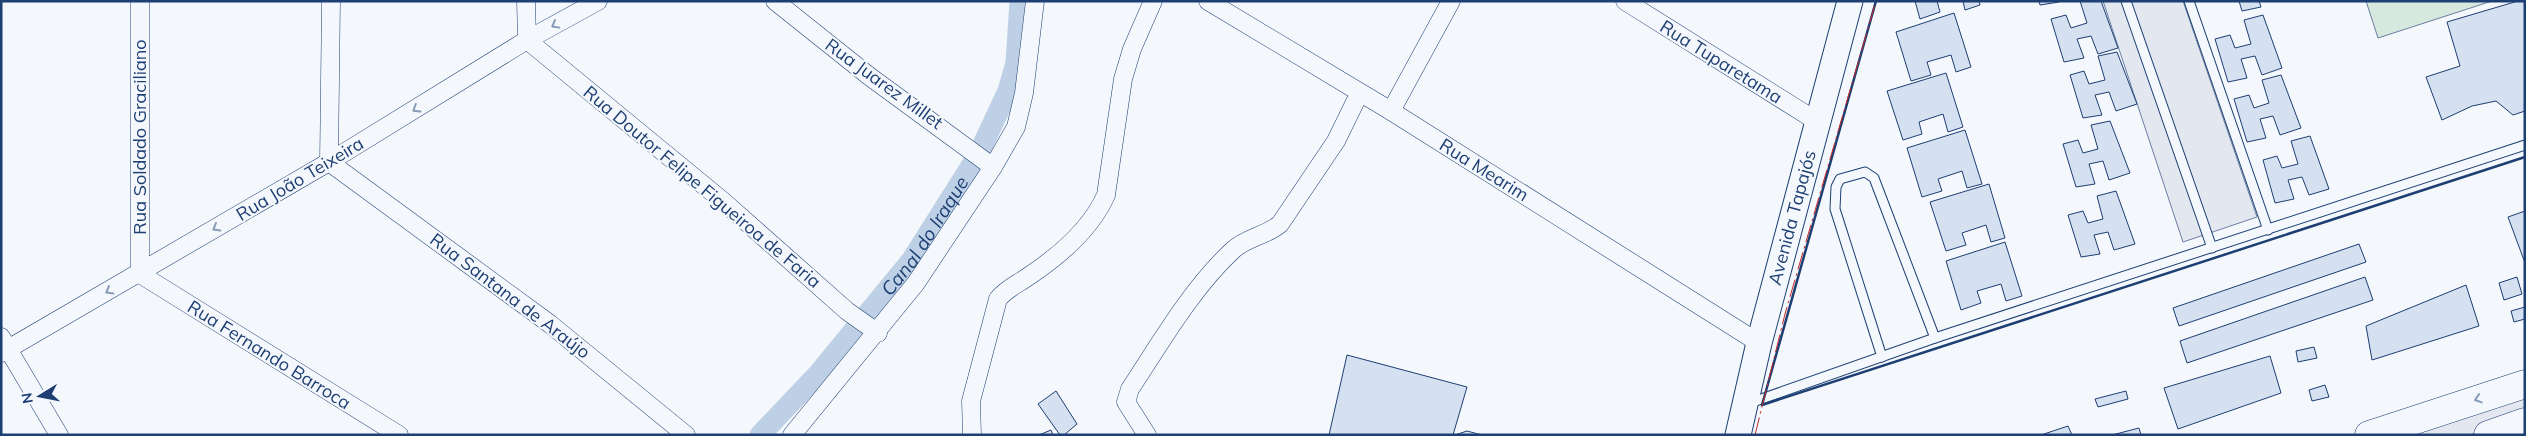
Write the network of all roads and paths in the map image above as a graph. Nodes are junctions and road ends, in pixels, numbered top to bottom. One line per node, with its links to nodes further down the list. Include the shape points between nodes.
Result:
1 (140, 1): 23 (street, Rua Soldado Graciliano)
2 (330, 1): 19 (street)
3 (526, 1): 14 (street)
4 (598, 1): 14 (street, Rua João Teixeira, one-way to 14)
5 (775, 1): 20 (street, Rua Juarez Millet, via 869,76)
6 (1035, 1): 20 (street, via 1024,94 1016,127)
7 (1154, 1): 36 (street, via 1132,48 1123,79 1108,188 1099,212 1043,266 998,299 971,401)
8 (1208, 1): 15 (street, Rua Mearim)
9 (1451, 1): 16 (street)
10 (1625, 1): 17 (street, Rua Tuparetama)
11 (1850, 1): 17 (main road, Avenida Tapajós)
12 (2126, 1): 22 (lane)
13 (2189, 1): 21 (lane)
14 (528, 40): 19 (street, Rua João Teixeira, one-way to 19); 24 (street, Rua Doutor Felipe Figueiroa de Faria, via 724,202 847,311)
15 (1359, 94): 16 (street, Rua Mearim); 37 (street, via 1336,141 1280,224 1272,231 1242,243 1214,269 1130,389 1126,402)
16 (1391, 111): 26 (street, Rua Mearim)
17 (1818, 122): 26 (main road, Avenida Tapajós)
18 (2525, 145): 21 (lane)
19 (329, 162): 23 (street, Rua João Teixeira, one-way to 23); 34 (street, Rua Santana de Araújo, via 550,324)
20 (990, 164): 24 (street, via 916,283)
21 (2268, 230): 22 (lane)
22 (2212, 248): 25 (lane)
23 (140, 274): 27 (street, Rua João Teixeira, one-way to 27); 33 (street, Rua Fernando Barroca)
24 (873, 328): 35 (street)
25 (1935, 338): 28 (lane); 28 (lane, via 1874,178 1865,172 1840,179 1836,187 1835,209)
26 (1759, 342): 30 (main road, Avenida Tapajós)
27 (3, 346): 32 (street)
28 (1882, 356): 30 (lane)
29 (2525, 384): 39 (main road, one-way to 39)
30 (1745, 405): 38 (main road, Avenida Tapajós)
31 (2525, 422): 40 (main road)
32 (58, 435)
33 (399, 435)
34 (686, 435)
35 (792, 435)
36 (972, 435)
37 (1147, 435)
38 (1738, 435)
39 (2369, 435)
40 (2488, 435)

